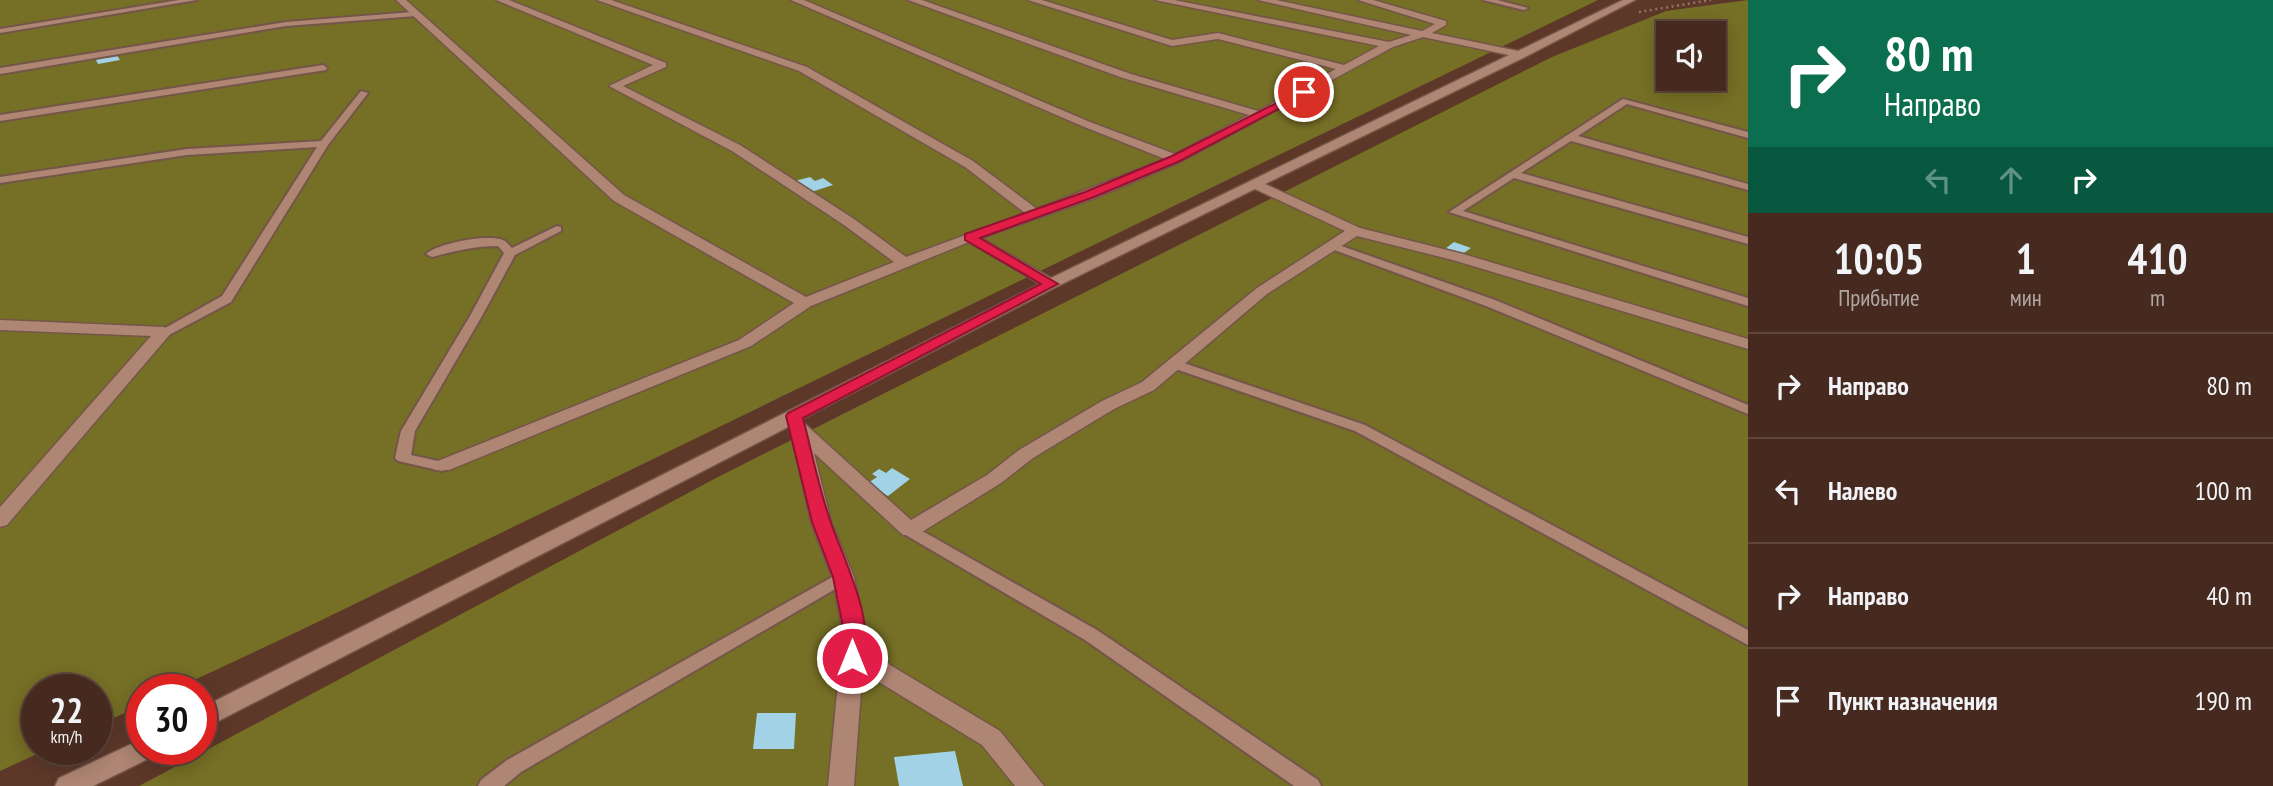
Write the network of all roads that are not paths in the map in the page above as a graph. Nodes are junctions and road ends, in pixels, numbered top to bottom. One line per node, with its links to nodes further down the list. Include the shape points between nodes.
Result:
1 (193, 0): 15 (lane)
2 (401, 0): 14 (street)
3 (501, 0): 41 (street, via 662,65 614,86 736,148)
4 (602, 0): 33 (street, via 803,69 970,164)
5 (796, 0): 28 (street)
6 (913, 0): 23 (street, via 1127,76)
7 (1033, 0): 20 (street, via 1172,43 1218,36)
8 (1160, 0): 17 (street)
9 (1263, 0): 16 (street)
10 (1363, 0): 16 (street, via 1443,23)
11 (1487, 0): 13 (lane)
12 (1633, 6): 18 (street)
13 (1524, 8)
14 (413, 14): 21 (lane, via 286,24); 44 (street, via 619,198)
15 (0, 31)
16 (1423, 34): 17 (street); 18 (street)
17 (1389, 45): 20 (street)
18 (1521, 55): 31 (street)
19 (323, 68): 24 (lane)
20 (1347, 69): 23 (street)
21 (0, 71)
22 (364, 93): 27 (lane)
23 (1261, 115): 28 (street)
24 (0, 118)
25 (1748, 135): 26 (lane, via 1626,101)
26 (1569, 137): 29 (lane); 32 (lane)
27 (324, 144): 30 (lane, via 187,152); 46 (lane, via 227,299)
28 (1176, 159): 33 (street)
29 (1513, 173): 37 (lane); 43 (lane, via 1454,212)
30 (0, 180)
31 (1255, 184): 35 (street); 42 (street)
32 (1748, 187)
33 (1035, 214): 36 (street)
34 (557, 229): 39 (lane)
35 (1355, 231): 38 (street); 47 (street)
36 (970, 237): 41 (street); 42 (street)
37 (1748, 242)
38 (1333, 246): 48 (street, via 1262,291); 49 (lane, via 1576,337)
39 (510, 253): 40 (lane, via 501,243 473,242); 51 (lane, via 408,430 403,458)
40 (432, 254)
41 (904, 263): 44 (street)
42 (1051, 284): 50 (street)
43 (1748, 302)
44 (805, 303): 51 (street, via 745,342)
45 (0, 325): 46 (street)
46 (164, 331): 52 (street)
47 (1748, 344)
48 (1175, 364): 53 (street, via 1148,386 1026,454); 56 (lane, via 1360,428)
49 (1748, 410)
50 (796, 423): 53 (street); 54 (street, via 821,522); 57 (street)
51 (442, 466)
52 (0, 520)
53 (911, 530): 63 (lane, via 1091,635)
54 (843, 577): 55 (street); 60 (lane, via 514,766)
55 (854, 632): 61 (street); 62 (street, via 882,672 991,738)
56 (1748, 638)
57 (217, 712)
58 (126, 757): 59 (street)
59 (68, 786)
60 (488, 786)
61 (841, 786)
62 (1031, 786)
63 (1311, 786)

